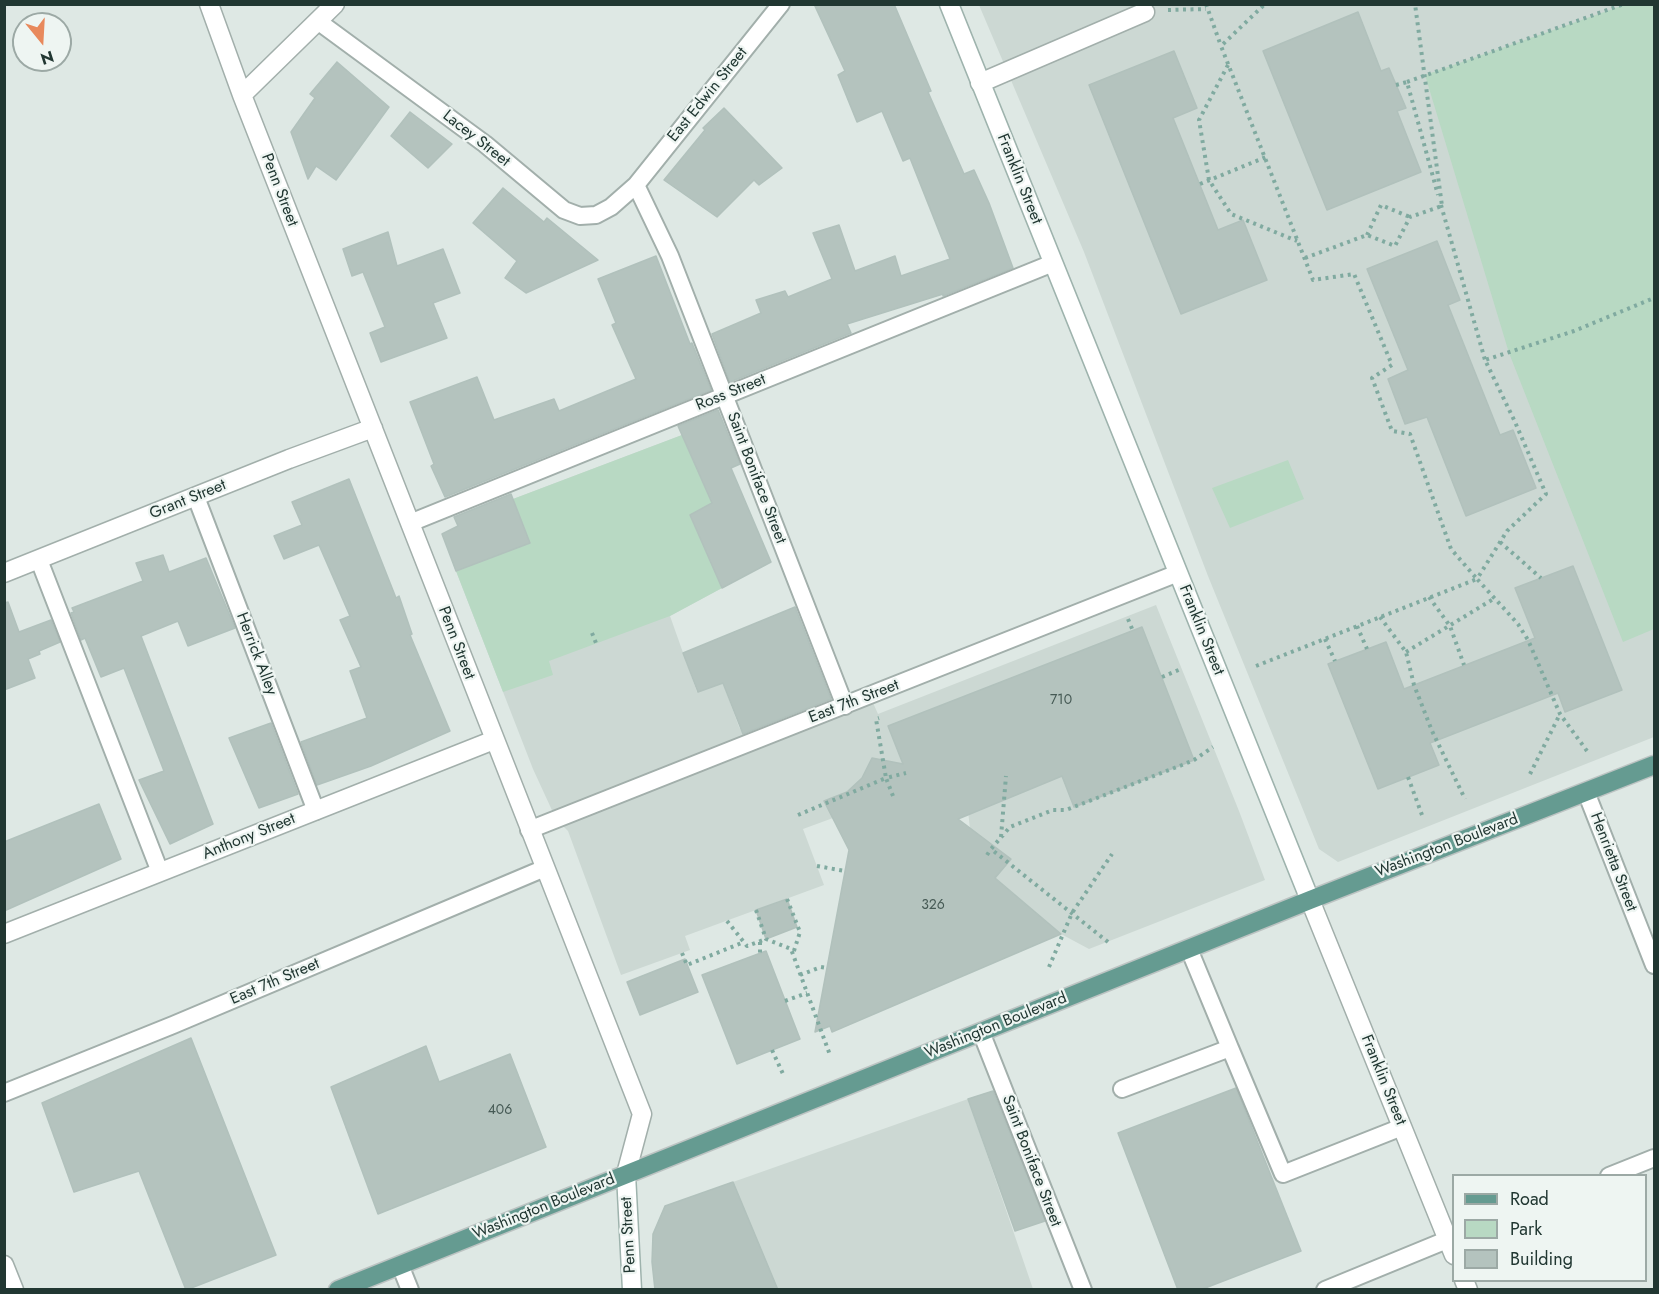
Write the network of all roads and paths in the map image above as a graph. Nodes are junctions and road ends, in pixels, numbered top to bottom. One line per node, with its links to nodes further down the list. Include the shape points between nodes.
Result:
1 (209, 4): 17 (street, Penn Street)
2 (335, 4): 10 (street)
3 (781, 4): 21 (lane, East Edwin Street)
4 (949, 4): 15 (street, Franklin Street)
5 (1265, 4): 11 (path)
6 (1414, 4): 13 (path)
7 (1624, 4): 13 (path)
8 (1206, 7): 9 (path); 11 (path)
9 (1152, 11): 15 (street)
10 (319, 22): 17 (street); 21 (lane, Lacey Street, via 485,144 564,210 580,216 596,215)
11 (1221, 46): 12 (path)
12 (1228, 65): 18 (path); 19 (path, via 1199,120)
13 (1425, 75): 14 (path); 22 (path)
14 (1407, 82): 16 (path); 22 (path)
15 (980, 83): 27 (street, Franklin Street)
16 (1396, 85)
17 (242, 95): 31 (street, Penn Street)
18 (1266, 157): 19 (path); 25 (path)
19 (1209, 180): 20 (path); 25 (path, via 1231,214)
20 (1200, 184)
21 (636, 185): 30 (lane, Saint Boniface Street, via 670,256)
22 (1442, 206): 23 (path); 29 (path)
23 (1410, 217): 24 (path, via 1395,246); 24 (path, via 1381,205)
24 (1367, 235): 26 (path)
25 (1298, 242): 26 (path)
26 (1305, 258): 39 (path, via 1313,280 1354,274 1392,365 1372,378 1392,431 1410,434 1451,549)
27 (1053, 263): 30 (lane, Ross Street); 37 (street, Franklin Street)
28 (1654, 298): 29 (path, via 1574,331)
29 (1485, 360): 34 (path, via 1546,494)
30 (724, 396): 33 (lane, Ross Street); 57 (lane, Saint Boniface Street)
31 (372, 428): 32 (street, Grant Street); 33 (street, Penn Street)
32 (196, 497): 35 (street, Grant Street); 72 (lane, Herrick Alley)
33 (410, 523): 60 (street, Penn Street)
34 (1500, 542): 38 (path); 39 (path)
35 (39, 560): 36 (street, Grant Street); 83 (lane)
36 (4, 573)
37 (1178, 573): 57 (lane, East 7th Street); 85 (street, Franklin Street)
38 (1541, 578)
39 (1477, 579): 40 (path); 41 (path)
40 (1429, 597): 42 (path); 45 (path)
41 (1495, 598): 45 (path); 58 (path, via 1528,640)
42 (1380, 617): 44 (path); 51 (path)
43 (1128, 619): 46 (path)
44 (1357, 626): 48 (path); 50 (path)
45 (1450, 626): 51 (path); 53 (path)
46 (1133, 631)
47 (592, 633): 49 (path)
48 (1325, 639): 52 (path); 54 (path)
49 (596, 643)
50 (1367, 649)
51 (1406, 652): 71 (path, via 1432,731)
52 (1335, 662)
53 (1464, 665)
54 (1256, 666)
55 (1181, 669): 56 (path)
56 (1162, 677)
57 (845, 706): 75 (lane, East 7th Street)
58 (1560, 714): 62 (path); 65 (path)
59 (887, 715): 68 (path, via 876,720)
60 (494, 740): 72 (street, Anthony Street); 75 (street, Penn Street)
61 (1213, 747): 76 (path, via 1182,765 1010,827)
62 (1587, 751)
63 (1654, 765): 69 (main road, Washington Boulevard)
64 (906, 773): 68 (path)
65 (1530, 774)
66 (1006, 776): 76 (path)
67 (1408, 777): 74 (path)
68 (886, 778): 70 (path); 73 (path)
69 (1586, 792): 85 (main road, Washington Boulevard); 98 (lane, Henrietta Street)
70 (893, 796)
71 (1465, 798)
72 (316, 811): 83 (street, Anthony Street)
73 (798, 815)
74 (1422, 815)
75 (529, 830): 81 (street, Penn Street)
76 (1001, 838): 77 (path)
77 (992, 849): 79 (path); 87 (path)
78 (1112, 854): 87 (path)
79 (987, 855)
80 (817, 866): 82 (path)
81 (545, 868): 110 (lane, East 7th Street); 113 (street, Penn Street, via 642,1114)
82 (845, 871)
83 (160, 872): 89 (street, Anthony Street)
84 (787, 899): 97 (path, via 800,932)
85 (1310, 900): 94 (main road, Washington Boulevard); 111 (street, Franklin Street)
86 (756, 910): 90 (path)
87 (1072, 913): 93 (path); 99 (path)
88 (727, 921): 91 (path)
89 (5, 933)
90 (766, 939): 92 (path); 97 (path, via 791,949)
91 (744, 942): 92 (path, via 747,946); 95 (path, via 687,965)
92 (760, 942): 96 (path)
93 (1108, 942)
94 (1189, 949): 104 (main road, Washington Boulevard); 105 (lane)
95 (682, 952)
96 (760, 953)
97 (792, 955): 101 (path)
98 (1654, 965)
99 (1048, 967)
100 (827, 968): 101 (path)
101 (800, 975): 102 (path)
102 (807, 993): 103 (path); 107 (path)
103 (785, 1001)
104 (981, 1032): 113 (main road, Washington Boulevard); 122 (lane, Saint Boniface Street)
105 (1230, 1048): 109 (lane); 111 (lane, via 1283,1174)
106 (772, 1050): 108 (path)
107 (830, 1055)
108 (783, 1074)
109 (1122, 1089)
110 (4, 1093)
111 (1402, 1126): 115 (street, Franklin Street)
112 (1654, 1158): 114 (lane)
113 (626, 1174): 116 (main road, Washington Boulevard); 121 (street, Penn Street)
114 (1614, 1174)
115 (1451, 1244): 123 (lane)
116 (400, 1264): 119 (main road, Washington Boulevard); 120 (lane)
117 (4, 1266): 118 (street)
118 (14, 1290)
119 (338, 1290)
120 (410, 1290)
121 (632, 1290)
122 (1083, 1290)
123 (1325, 1290)

